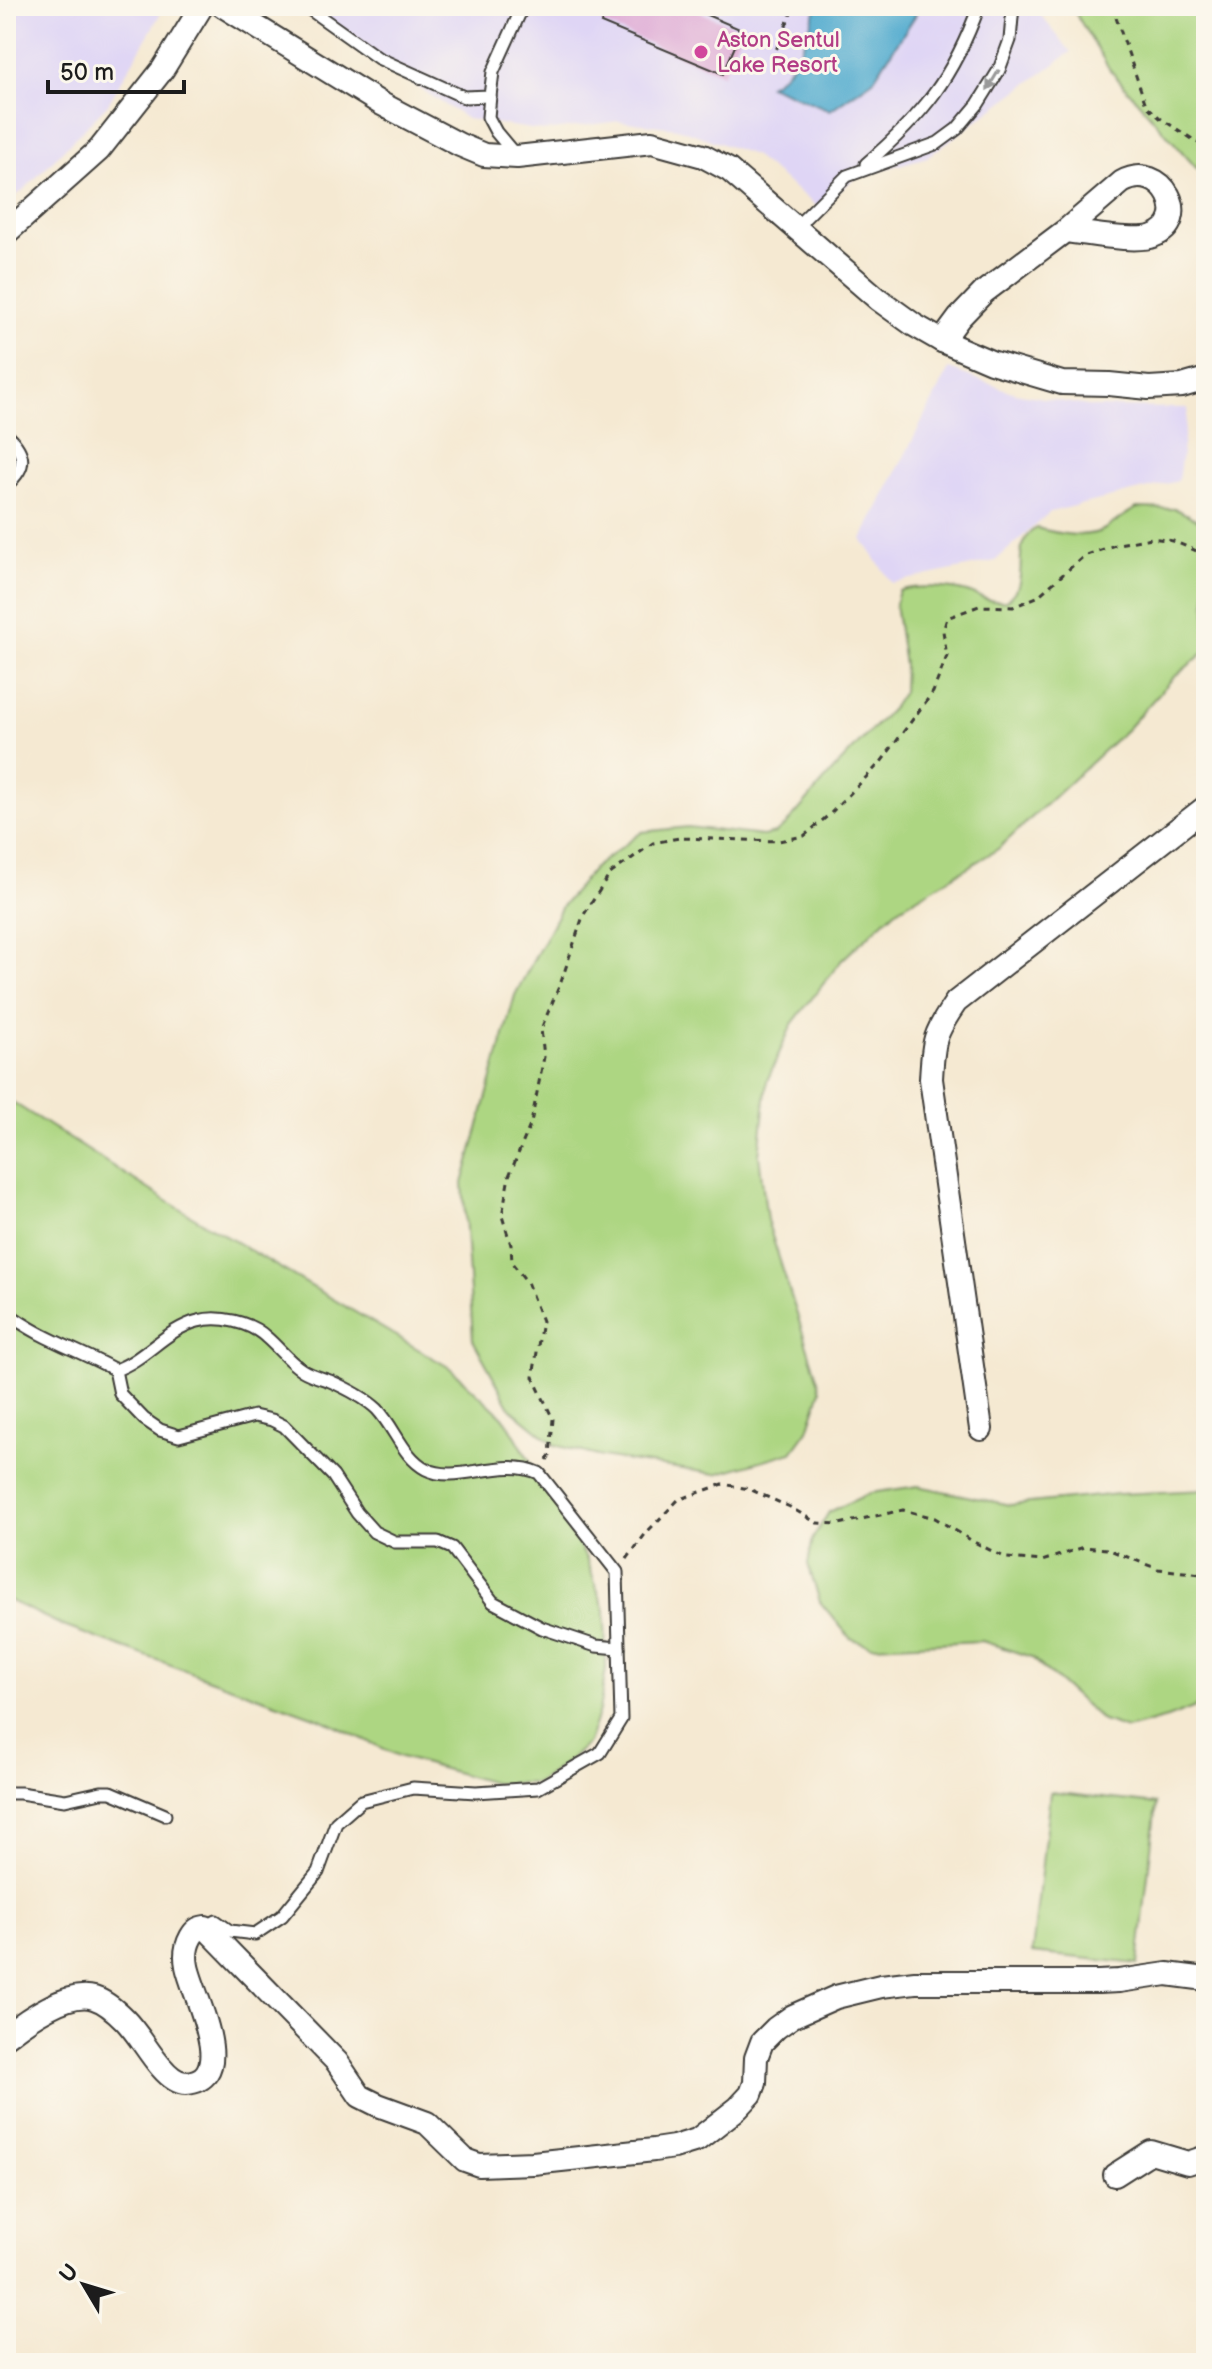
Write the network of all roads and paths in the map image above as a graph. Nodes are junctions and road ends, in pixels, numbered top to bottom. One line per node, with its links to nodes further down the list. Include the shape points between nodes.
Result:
1 (10, 6): 10 (lane)
2 (202, 6): 18 (street, via 163,69 99,150)
3 (223, 6): 14 (street, via 380,103 460,145 484,155)
4 (305, 6): 12 (lane, via 378,58 464,97)
5 (523, 6): 12 (lane, via 493,72)
6 (794, 6): 11 (path)
7 (979, 6): 15 (lane, via 954,65 932,98)
8 (1013, 6): 15 (lane, one-way to 15, via 1010,40 999,70 957,129 938,143)
9 (1112, 6): 13 (path, via 1146,105)
10 (6, 12)
11 (772, 60)
12 (490, 96): 14 (lane, via 488,117)
13 (1206, 148)
14 (517, 157): 16 (street, via 652,142 675,147 729,170)
15 (860, 170): 16 (lane, via 841,181)
16 (796, 227): 19 (street, via 878,299)
17 (1065, 231): 19 (street, via 984,292)
18 (6, 233)
19 (942, 341): 20 (street, via 1062,383 1149,388)
20 (1206, 379)
21 (6, 434): 22 (lane, via 23,460)
22 (6, 485)
23 (1206, 555): 28 (path, via 1152,538 1118,544 1084,556 1037,597 1013,607 979,606 947,618 947,656 933,692 881,762 804,836 653,843 610,874 583,916 541,1029 544,1057 534,1110 509,1176 502,1216 512,1263 527,1282 542,1321 533,1377 553,1419 550,1455)
24 (1206, 807): 27 (street, via 956,1002 933,1041 931,1079)
25 (6, 1312): 26 (lane, via 36,1333)
26 (115, 1370): 28 (lane, via 195,1322 227,1320 257,1330 302,1371 355,1393 376,1409 418,1465 431,1472 511,1466); 31 (lane, via 120,1394 160,1430 179,1436 254,1416 284,1426 333,1476 374,1532 395,1542 438,1542 452,1548 493,1602 542,1628)
27 (981, 1429)
28 (539, 1473): 30 (lane)
29 (1206, 1570): 30 (path, via 1201,1574 1158,1569 1107,1549 1084,1547 1042,1561 1006,1558 924,1515 903,1510 839,1524 817,1523 749,1489 723,1484 678,1500)
30 (617, 1572): 31 (lane)
31 (619, 1648): 34 (lane, via 621,1719 600,1753 538,1788 413,1788 361,1801 336,1823 318,1872 282,1916 255,1934 230,1931 216,1921)
32 (6, 1793): 33 (lane, via 65,1800 111,1792)
33 (165, 1815)
34 (205, 1927): 35 (street, via 337,2062 360,2096 427,2123 465,2160 479,2165 654,2150 697,2140 751,2094 762,2042 776,2028 814,2006 860,1991 915,1982 1085,1983 1167,1974); 36 (street, via 195,1931 186,1954 212,2052 208,2071 200,2079 185,2083 173,2078 124,2019 91,1997 45,2009)
35 (1206, 1979)
36 (6, 2036)
37 (1206, 2157): 38 (street, via 1188,2163 1151,2152)
38 (1115, 2175)

